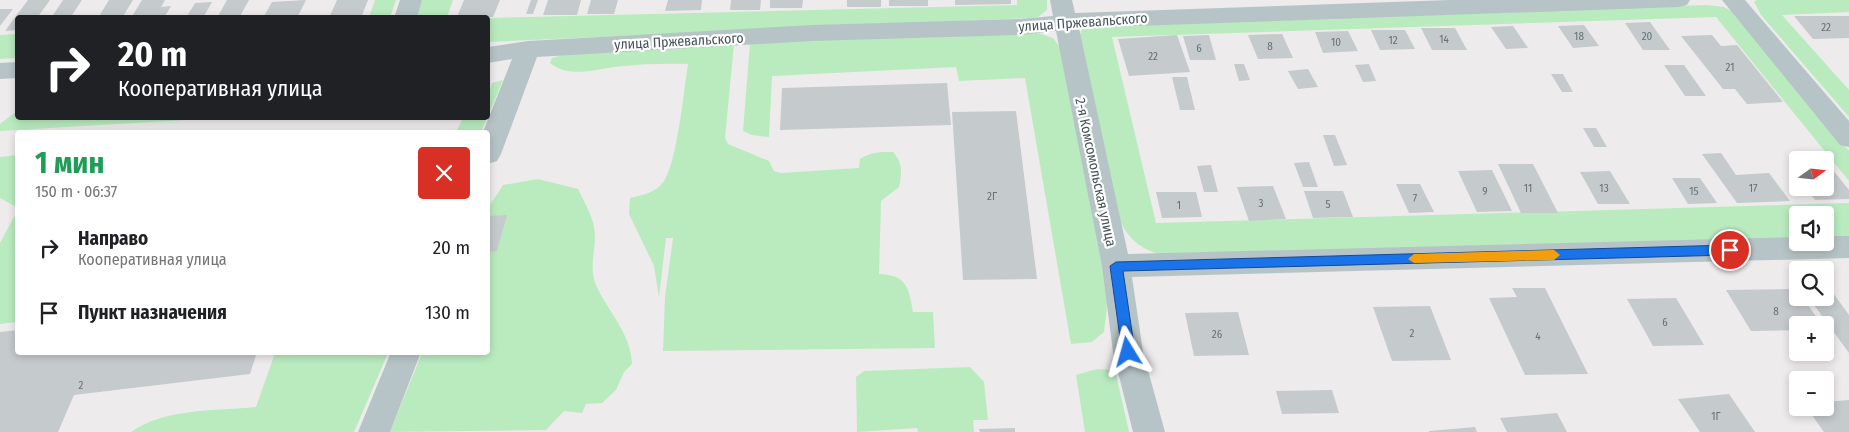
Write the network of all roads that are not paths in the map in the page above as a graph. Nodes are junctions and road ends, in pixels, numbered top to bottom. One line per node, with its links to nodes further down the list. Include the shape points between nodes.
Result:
1 (411, 0): 5 (street)
2 (1679, 0): 4 (street, улица Пржевальского, via 1093,19)
3 (1733, 0): 10 (street)
4 (1063, 12): 6 (street, улица Пржевальского, via 1020,27 812,33); 13 (street, 2-я Комсомольская улица)
5 (406, 15)
6 (528, 49): 7 (street, улица Пржевальского); 11 (street)
7 (490, 55)
8 (0, 70): 9 (street)
9 (15, 70)
10 (1849, 138)
11 (490, 149)
12 (1849, 247): 13 (street)
13 (1116, 266): 16 (street, 2-я Комсомольская улица, via 1128,352)
14 (405, 355): 15 (street)
15 (374, 432)
16 (1149, 432)

